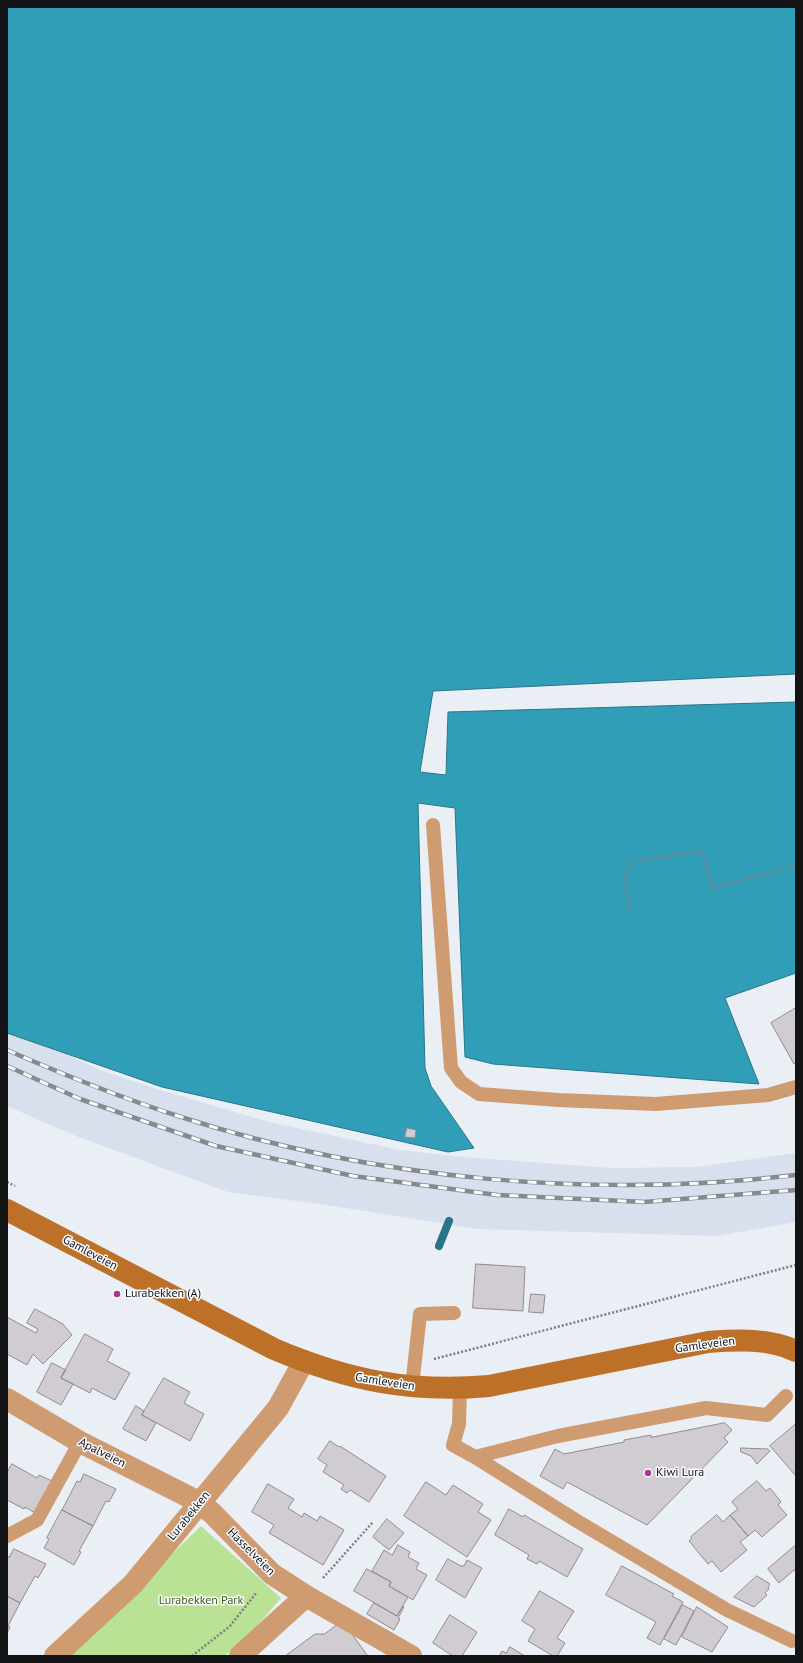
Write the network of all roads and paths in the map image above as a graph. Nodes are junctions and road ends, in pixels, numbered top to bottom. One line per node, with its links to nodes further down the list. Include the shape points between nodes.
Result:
1 (433, 825): 4 (lane, via 451,1068 461,1082 479,1094 656,1104 768,1096)
2 (796, 865): 3 (path, via 713,888 702,851 632,861 625,872)
3 (629, 912)
4 (796, 1087)
5 (7, 1182): 6 (path)
6 (21, 1190)
7 (7, 1210): 11 (main road, Gamleveien, via 244,1334)
8 (796, 1265): 12 (path)
9 (454, 1313): 12 (lane, via 420,1314)
10 (796, 1351): 14 (main road, Gamleveien, via 783,1345 740,1340 708,1342 489,1386)
11 (304, 1361): 13 (main road, Gamleveien, via 376,1382); 19 (street, Lurabekken, via 278,1408)
12 (414, 1364): 13 (lane)
13 (412, 1387): 14 (main road, Gamleveien)
14 (460, 1389): 18 (lane, via 459,1424 452,1445)
15 (786, 1396): 18 (lane, via 767,1415 706,1408 558,1436)
16 (7, 1400): 17 (street, Apalveien)
17 (80, 1442): 19 (street, Apalveien); 21 (lane, via 38,1520)
18 (475, 1458): 24 (lane, via 727,1610)
19 (199, 1502): 22 (street, Hasselveien); 25 (street, Lurabekken, via 133,1584)
20 (373, 1522): 23 (path)
21 (7, 1536)
22 (272, 1574): 23 (street, Hasselveien); 26 (path, via 230,1626)
23 (306, 1596): 27 (street); 28 (street, Hasselveien)
24 (792, 1641)
25 (55, 1656)
26 (192, 1656)
27 (240, 1656)
28 (411, 1656)

